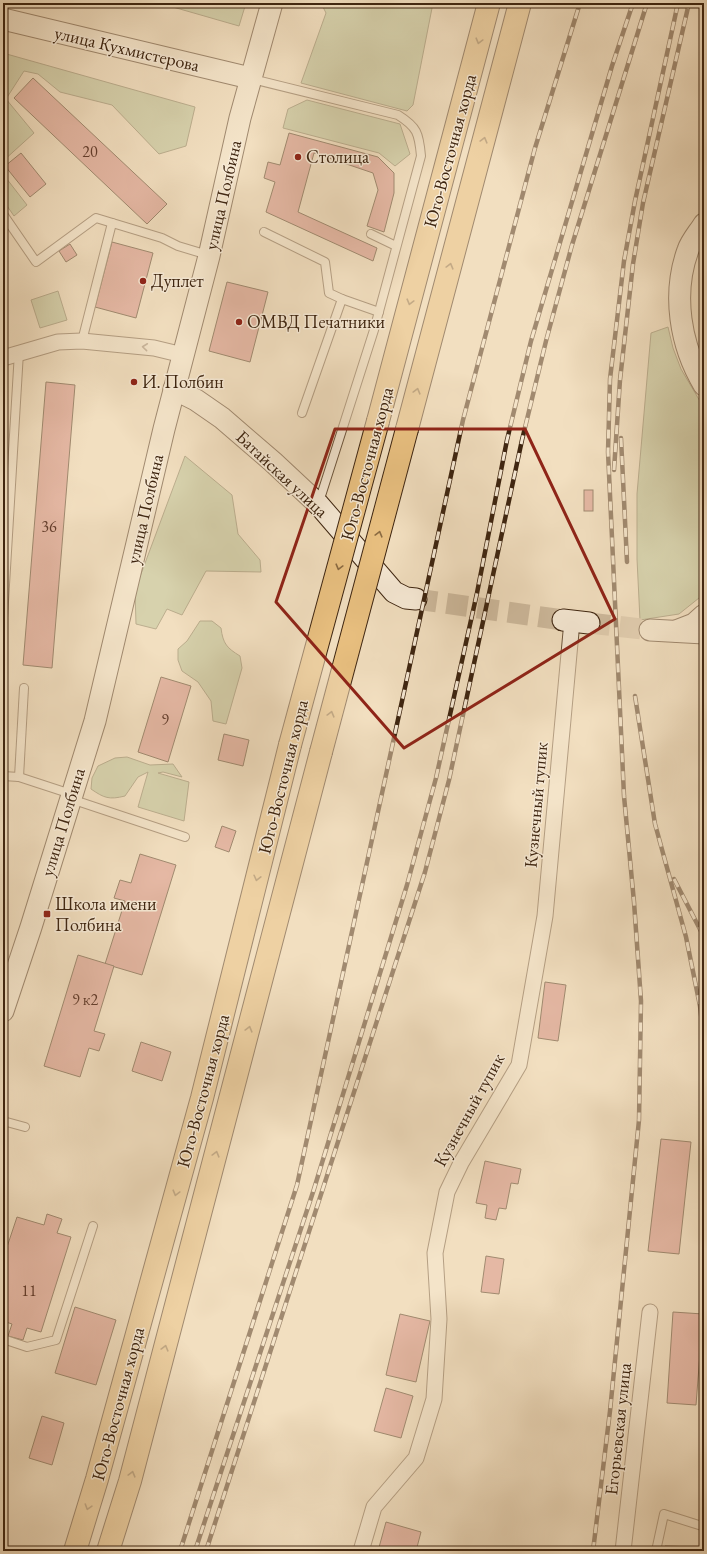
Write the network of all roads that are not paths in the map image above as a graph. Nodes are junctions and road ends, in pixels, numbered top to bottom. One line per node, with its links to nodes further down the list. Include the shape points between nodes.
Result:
1 (272, 3): 5 (main road, улица Полбина)
2 (489, 3): 43 (main road, Юго-Восточная хорда, one-way to 43, bridge, via 290,745 202,1098)
3 (520, 3): 44 (main road, Юго-Восточная хорда, one-way to 3, bridge, via 132,1473)
4 (3, 19): 5 (main road, улица Кухмистерова)
5 (250, 78): 11 (lane, via 398,115 411,123 420,139 421,156); 12 (main road, улица Полбина)
6 (3, 214): 7 (lane, via 36,262 96,218)
7 (112, 223): 12 (lane); 15 (lane)
8 (704, 224): 19 (main road, via 689,248 682,267 680,297 686,347)
9 (264, 232): 13 (lane, via 325,262 329,293)
10 (371, 234): 11 (lane)
11 (396, 246): 14 (lane)
12 (209, 256): 17 (main road, улица Полбина)
13 (342, 299): 14 (lane); 21 (lane)
14 (379, 312): 22 (lane)
15 (82, 341): 16 (street, via 58,342); 17 (street, one-way to 15, via 154,348)
16 (19, 352): 18 (street); 23 (lane)
17 (183, 354): 20 (main road, улица Полбина)
18 (3, 358)
19 (704, 385)
20 (174, 389): 22 (main road, Батайская улица, via 222,418); 34 (main road, улица Полбина, via 95,721)
21 (302, 413)
22 (319, 505): 24 (main road, Батайская улица, via 394,592 406,598)
23 (5, 542): 26 (lane)
24 (416, 599)
25 (704, 615): 29 (main road, via 694,624)
26 (3, 618)
27 (575, 621): 45 (street, Кузнечный тупик, via 545,916 518,1065 446,1192 435,1253 439,1319 434,1399 416,1458 374,1507)
28 (650, 630): 29 (main road)
29 (676, 631): 30 (main road)
30 (704, 633)
31 (24, 688): 33 (lane)
32 (3, 776): 33 (lane)
33 (19, 777): 34 (lane)
34 (71, 797): 35 (lane); 36 (main road, улица Полбина)
35 (185, 838)
36 (3, 1011)
37 (3, 1122): 38 (lane)
38 (25, 1127)
39 (93, 1226): 41 (lane, via 56,1340 27,1346)
40 (650, 1312): 46 (street, Егорьевская улица)
41 (3, 1339)
42 (704, 1528): 47 (lane, via 664,1514)
43 (75, 1551)
44 (108, 1551)
45 (361, 1551)
46 (623, 1551)
47 (656, 1551)

